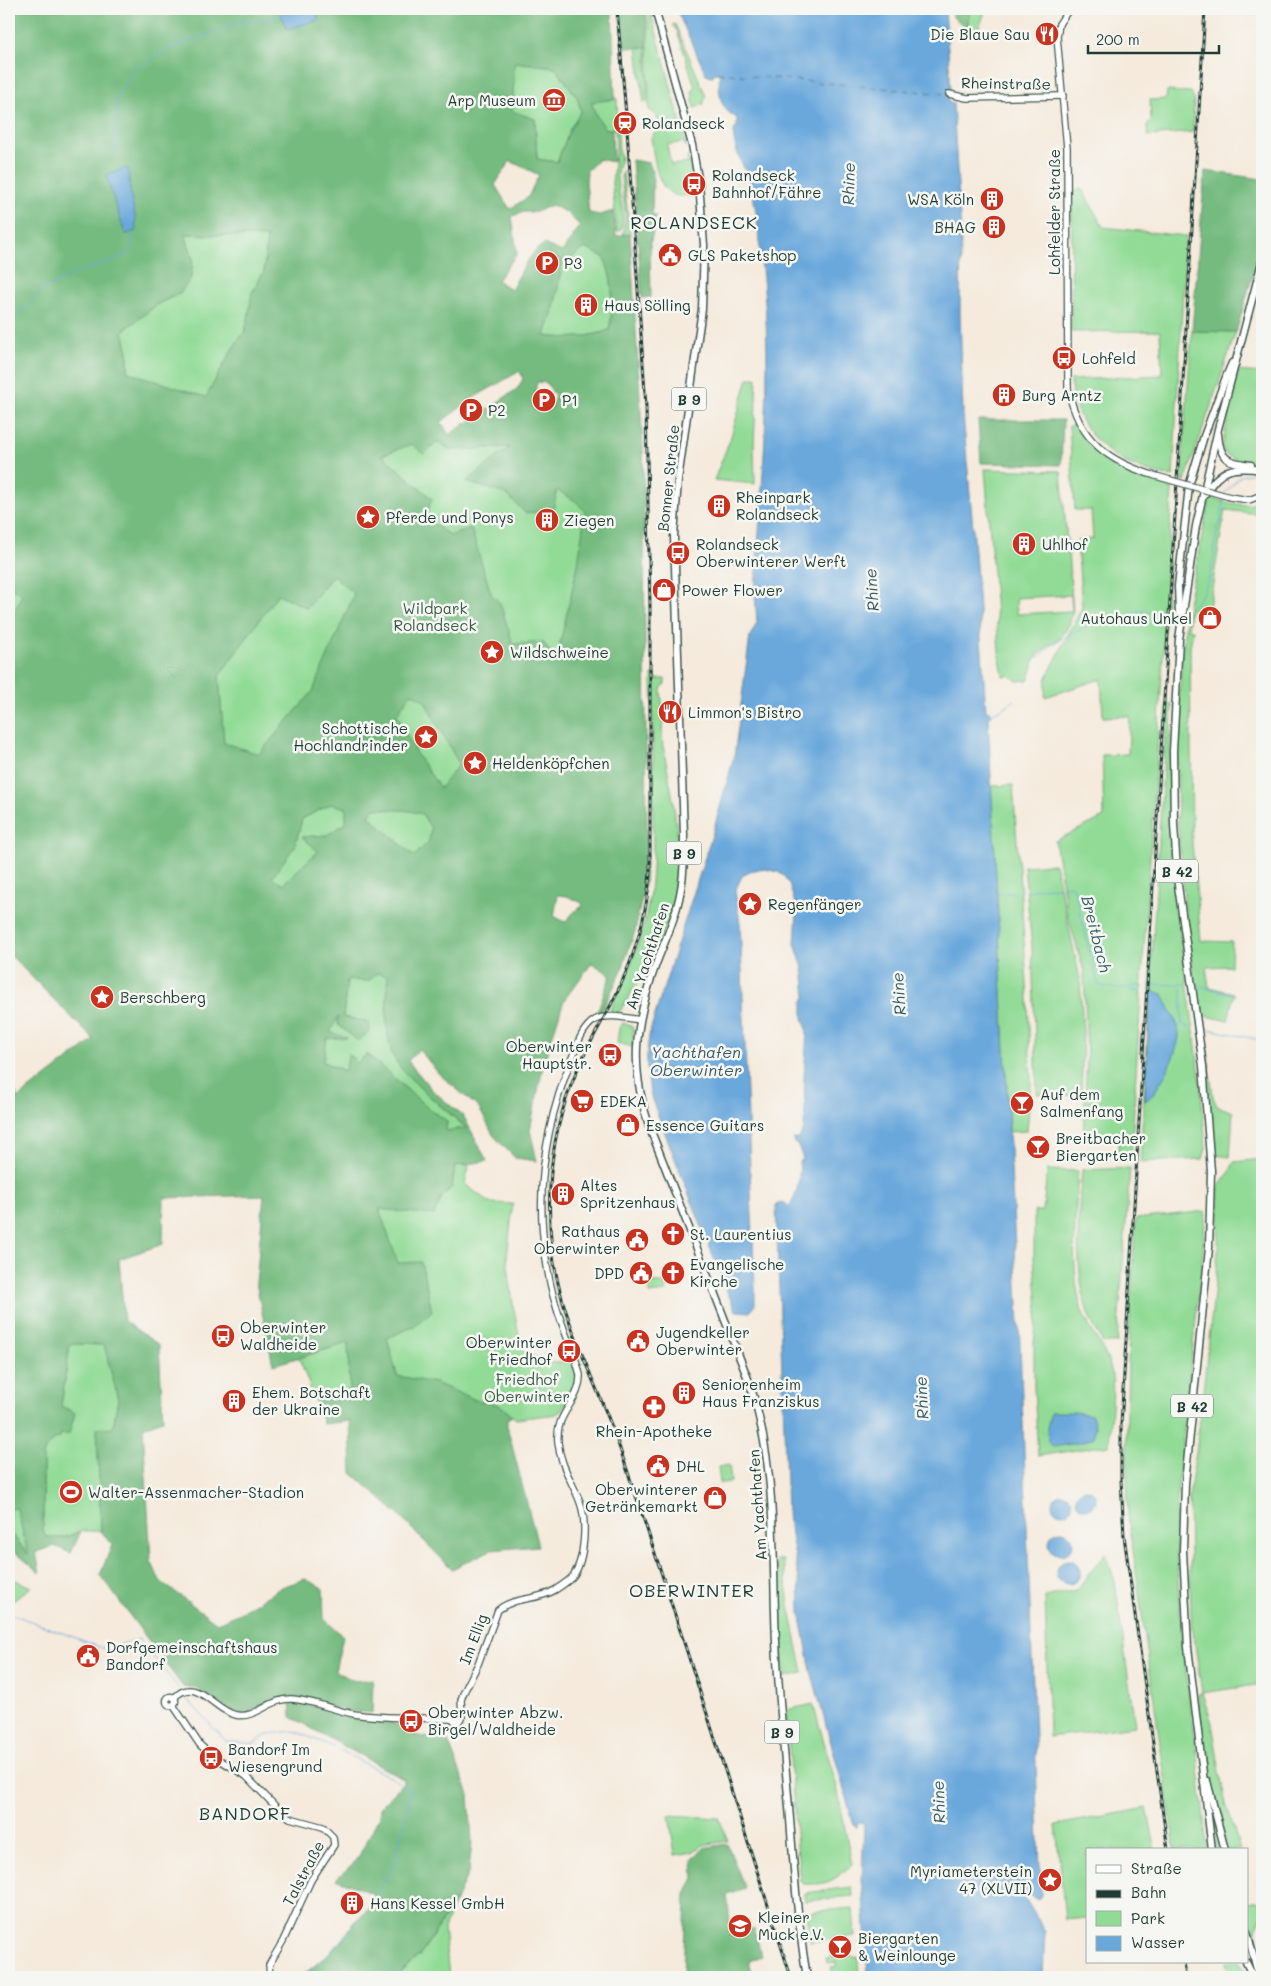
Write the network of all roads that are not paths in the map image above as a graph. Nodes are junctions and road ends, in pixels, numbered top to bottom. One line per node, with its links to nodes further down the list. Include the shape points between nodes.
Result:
1 (655, 9): 13 (main road, Bonner Straße / B 9, via 692,145 700,190 704,245 702,309 678,480 674,536)
2 (1069, 9): 4 (street, Lohfelder Straße, via 1058,30)
3 (949, 94): 4 (street, Rheinstraße, via 966,98)
4 (1063, 96): 9 (street, Lohfelder Straße, bridge, via 1067,154 1067,373 1070,399 1077,418 1099,448 1125,466)
5 (1262, 262): 6 (main road, B 42)
6 (1238, 351): 7 (main road, B 42); 9 (main road)
7 (1218, 429): 8 (main road, via 1219,447 1224,456); 11 (main road, B 42)
8 (1261, 470): 11 (main road, via 1237,468 1225,471 1212,481)
9 (1189, 486): 10 (street, Lohfelder Straße, bridge, via 1230,498 1249,500); 12 (main road, via 1178,586)
10 (1262, 495)
11 (1200, 502): 12 (main road, B 42)
12 (1179, 639): 16 (main road, B 42, via 1172,752 1175,852 1203,1066 1211,1171 1209,1248 1185,1483 1183,1551 1188,1647)
13 (683, 807): 14 (main road, Am Yachthafen / B 9, via 684,864 679,898)
14 (640, 1020): 15 (street, Im Ellig, via 600,1018 584,1030 562,1084 550,1127 542,1190 546,1258 556,1308 580,1376 577,1392 562,1414 558,1428 564,1468 580,1502 582,1556 572,1578 552,1591 514,1600 498,1610 463,1694 460,1721); 22 (main road, Am Yachthafen / B 9, via 637,1076 642,1105 748,1379 767,1454 780,1710)
15 (404, 1717): 21 (street, Talstraße, via 356,1714 288,1699 237,1716 194,1689 182,1690 174,1698 176,1702 173,1705 200,1745 210,1754 246,1776 290,1818 323,1827 333,1837 334,1845 311,1880 269,1965)
16 (1203, 1773): 17 (main road, B 42); 18 (main road)
17 (1212, 1848)
18 (1224, 1848)
19 (1248, 1936): 24 (main road)
20 (1247, 1964): 23 (main road)
21 (270, 1977)
22 (807, 1977)
23 (1253, 1977)
24 (1259, 1977)

